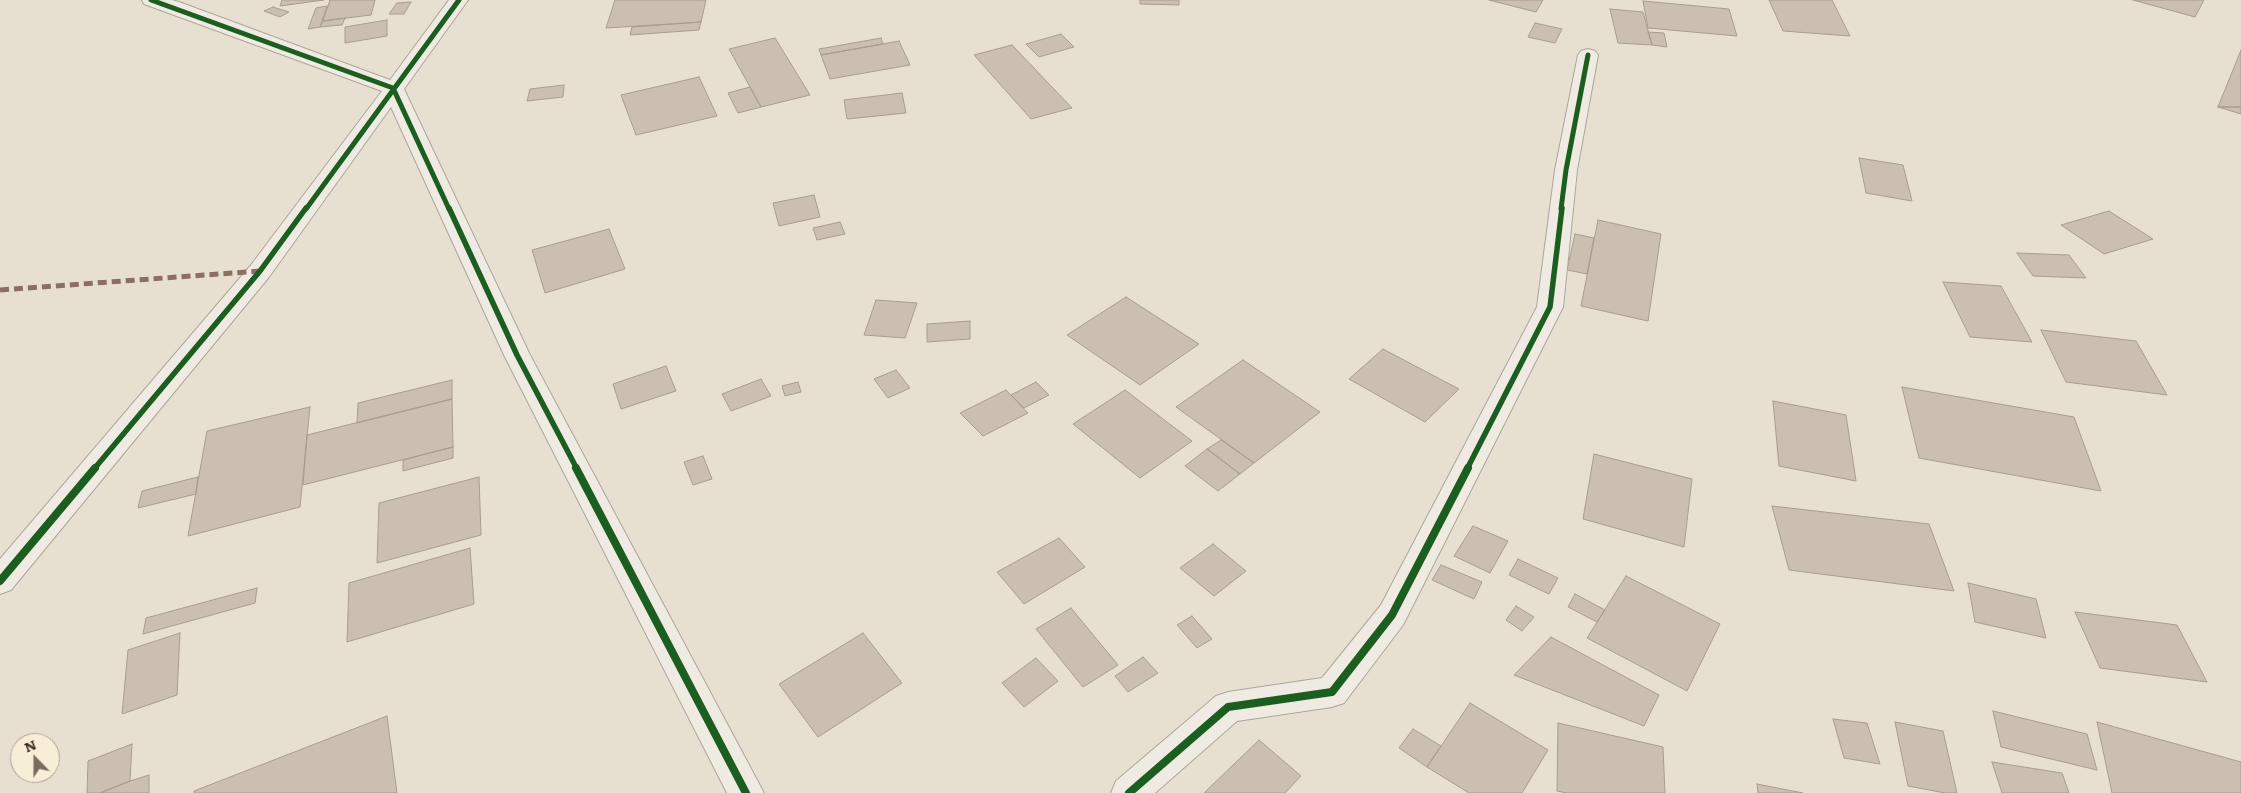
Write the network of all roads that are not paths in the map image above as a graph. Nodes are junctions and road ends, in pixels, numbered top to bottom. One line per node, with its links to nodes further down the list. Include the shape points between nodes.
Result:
1 (151, 0): 4 (street)
2 (459, 0): 4 (street)
3 (1588, 55): 7 (street, via 1566,170 1550,307 1392,615 1332,692 1228,707)
4 (393, 88): 5 (street, via 260,271); 6 (street, via 517,355)
5 (0, 581)
6 (746, 793)
7 (1129, 793)

